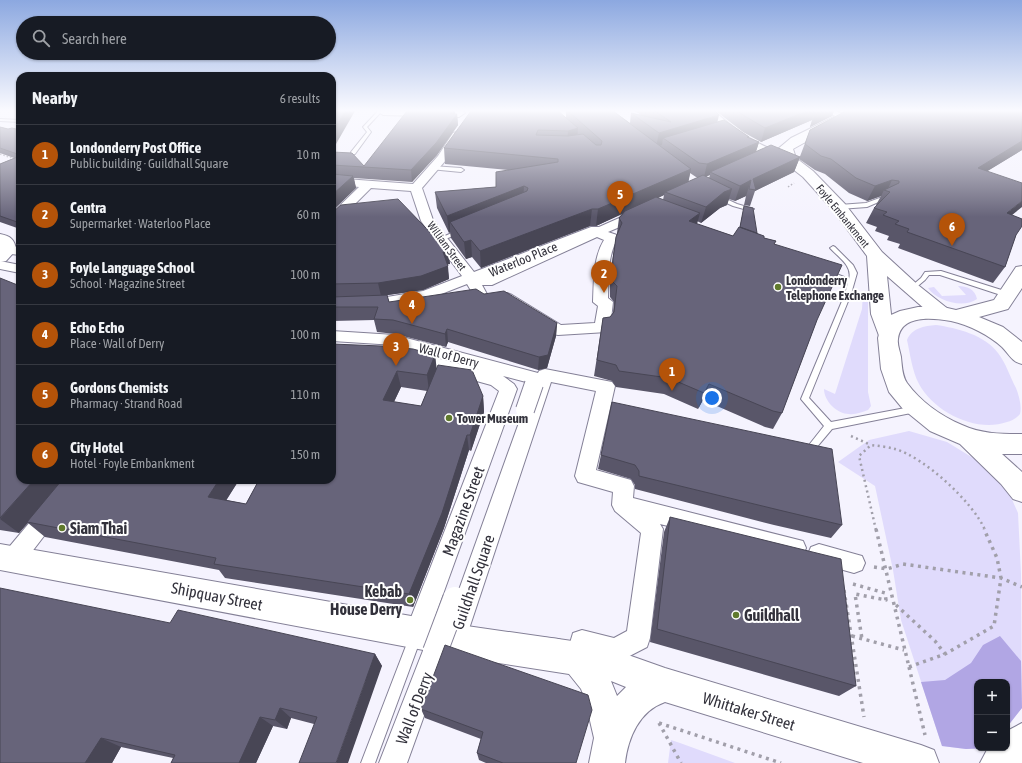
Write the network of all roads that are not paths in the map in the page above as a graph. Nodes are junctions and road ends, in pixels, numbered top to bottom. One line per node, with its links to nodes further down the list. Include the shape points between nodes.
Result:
1 (358, 147): 6 (lane)
2 (448, 147): 10 (street)
3 (753, 147): 8 (main road)
4 (761, 147): 7 (main road)
5 (799, 147): 7 (main road)
6 (353, 153)
7 (788, 154): 8 (main road); 17 (main road, Foyle Embankment)
8 (767, 155): 9 (street)
9 (754, 161)
10 (432, 168): 11 (lane); 14 (street)
11 (461, 170)
12 (336, 181): 13 (street)
13 (369, 183): 14 (street); 20 (street)
14 (416, 188): 23 (street, William Street, via 428,221)
15 (715, 195): 19 (lane, via 735,205)
16 (887, 197): 17 (lane, via 867,205)
17 (839, 207): 26 (main road, Foyle Embankment)
18 (651, 208): 22 (street)
19 (751, 209)
20 (336, 216)
21 (470, 227): 23 (lane)
22 (599, 232): 30 (street, Waterloo Place, via 596,230); 30 (street, Waterloo Place, via 612,238 607,245 604,264 600,302 606,302 602,328 558,330 507,298 484,302); 31 (street, Waterloo Place)
23 (441, 239): 30 (street, William Street)
24 (833, 248): 32 (lane, via 851,266 854,273)
25 (5, 252): 27 (street)
26 (876, 256): 33 (main road, Foyle Embankment); 38 (main road, Foyle Embankment, via 881,314)
27 (16, 264)
28 (823, 271): 32 (lane)
29 (1022, 271): 34 (main road)
30 (471, 278): 31 (street, William Street); 35 (street, via 418,296 381,303)
31 (487, 282)
32 (852, 282): 44 (lane, via 805,399)
33 (911, 289): 34 (lane, via 926,273 941,273); 36 (main road, Foyle Embankment)
34 (1005, 300): 36 (main road); 39 (main road)
35 (336, 304)
36 (948, 314): 38 (main road, via 926,312 903,316 896,320); 39 (main road, via 980,324)
37 (336, 336): 42 (street, Wall of Derry, via 395,340 536,379)
38 (888, 336): 43 (main road, Foyle Embankment, via 891,373 899,389)
39 (1007, 338): 41 (main road)
40 (336, 348): 42 (street, via 416,358 497,380)
41 (1022, 357)
42 (522, 394): 53 (street, Magazine Street); 53 (street, bridge, via 455,599)
43 (918, 408): 44 (lane); 45 (main road, Foyle Embankment, via 939,425)
44 (829, 426): 46 (lane)
45 (968, 438): 47 (main road, via 987,443); 49 (main road, via 1010,476)
46 (806, 444)
47 (1022, 444)
48 (73, 484): 51 (street)
49 (1022, 491)
50 (622, 504): 52 (street, via 847,561); 53 (street, Guildhall Square, via 624,486 585,476 610,403 606,386 543,376); 54 (street, via 652,529 638,638 616,651 582,642)
51 (6, 558): 53 (main road, Shipquay Street)
52 (843, 583)
53 (435, 640): 54 (main road, Shipquay Street); 59 (lane); 60 (street, Wall of Derry)
54 (578, 659): 55 (main road, Whittaker Street, via 600,661); 57 (main road, via 594,678 602,699)
55 (665, 684): 57 (main road, via 635,698); 58 (main road, Whittaker Street, via 868,747)
56 (1022, 741): 61 (main road)
57 (609, 750)
58 (923, 752)
59 (368, 763)
60 (393, 763)
61 (998, 763)

